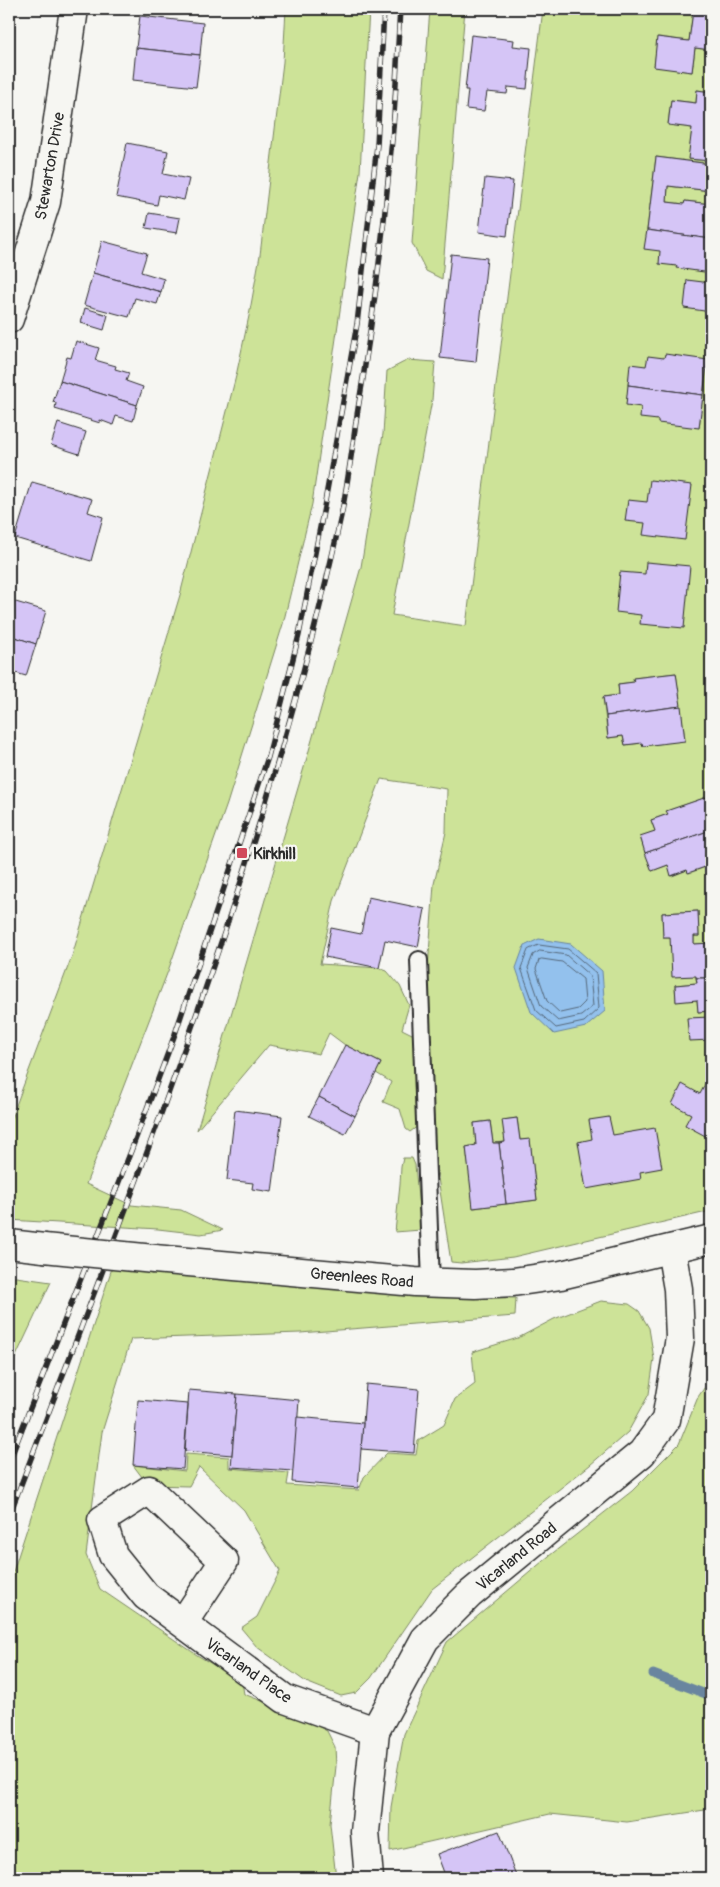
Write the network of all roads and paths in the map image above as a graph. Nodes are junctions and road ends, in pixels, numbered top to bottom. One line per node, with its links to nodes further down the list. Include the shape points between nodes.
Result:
1 (74, 9): 2 (street, Stewarton Drive, via 46,202)
2 (9, 319)
3 (419, 960): 7 (lane)
4 (711, 1239): 6 (street, Greenlees Road)
5 (9, 1244): 7 (street, Greenlees Road, bridge)
6 (671, 1249): 7 (street, Greenlees Road, via 533,1279 475,1284); 9 (street, Vicarland Road, via 678,1288 680,1338 666,1420 642,1454 469,1595 425,1639)
7 (431, 1282)
8 (183, 1623): 8 (street, Vicarland Place, via 146,1596 113,1555 102,1520 150,1490 224,1561); 9 (street, Vicarland Place, via 285,1699)
9 (375, 1731): 10 (street, Vicarland Road, via 365,1832)
10 (369, 1878)

